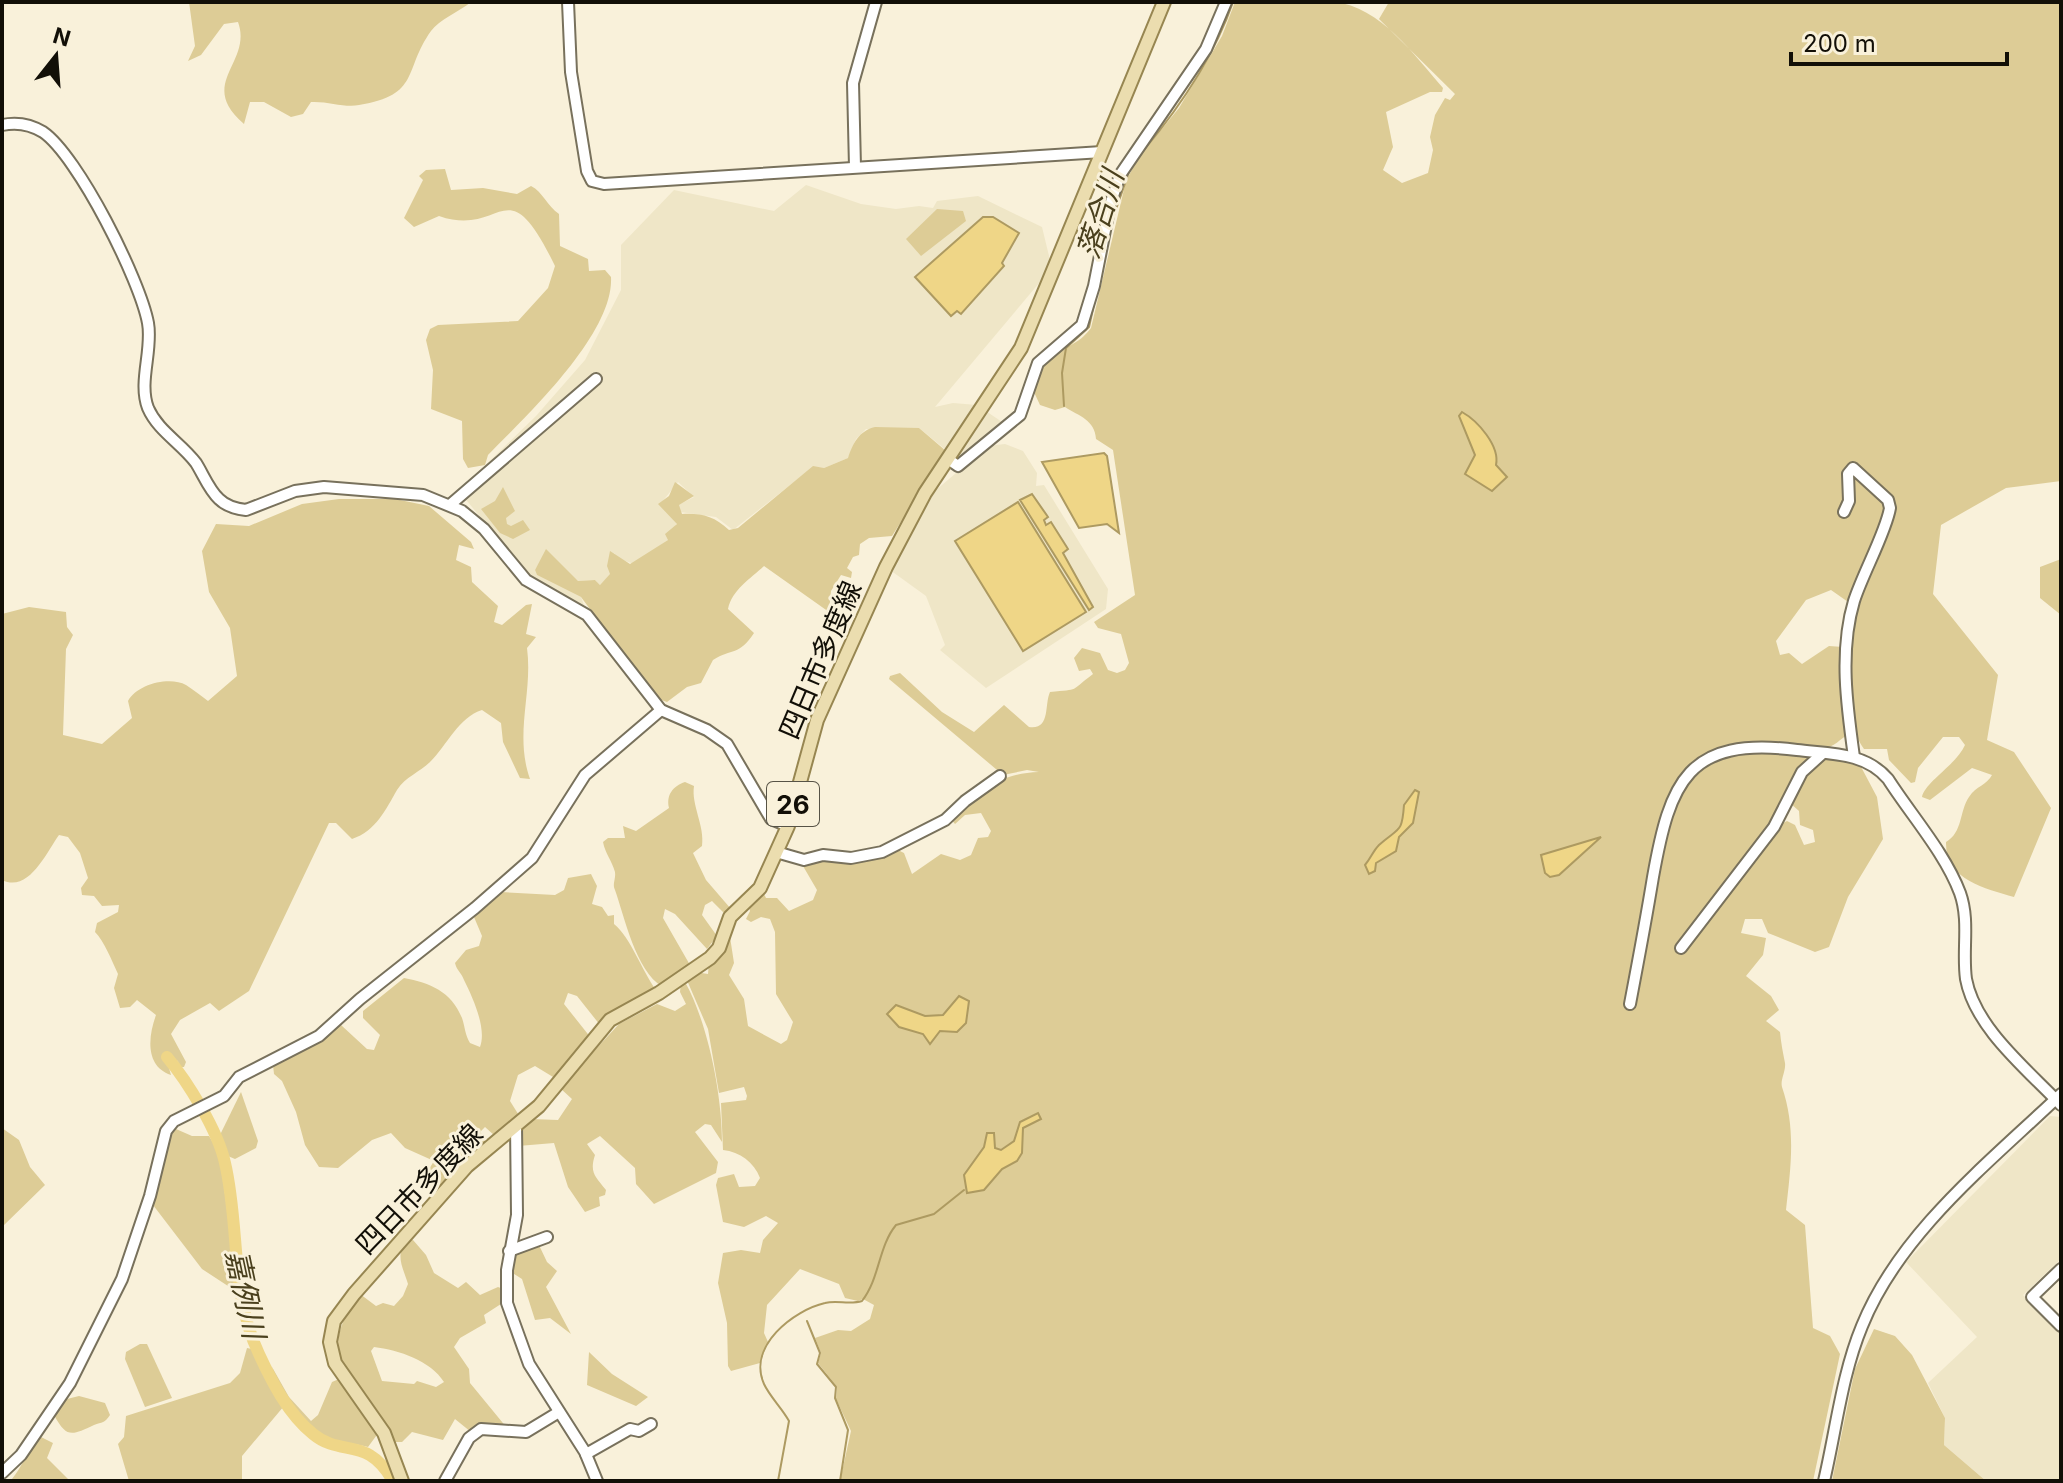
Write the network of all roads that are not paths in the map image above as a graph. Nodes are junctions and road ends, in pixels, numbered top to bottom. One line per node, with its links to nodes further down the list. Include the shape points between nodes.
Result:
1 (568, 2): 7 (street, via 571,72 592,181)
2 (876, 2): 7 (street, via 852,93)
3 (1164, 2): 6 (main road, 四日市多度線 / 26)
4 (1226, 2): 9 (street, via 1206,49 1120,175 1082,325 1038,363 1020,415 958,466)
5 (2, 125): 10 (street, via 23,123 42,132 59,147 91,194 145,308 148,409 194,461 218,499 246,510 295,491 341,487 423,495)
6 (1102, 152): 7 (street); 9 (main road, 四日市多度線 / 26, via 1021,348)
7 (855, 167)
8 (596, 379): 10 (street)
9 (948, 459): 16 (main road, 四日市多度線 / 26, via 898,541 827,696)
10 (451, 504): 12 (street, via 484,529 526,580 587,615)
11 (1844, 512): 14 (street, via 1853,468 1890,508 1849,626 1846,710)
12 (661, 710): 16 (street, via 727,744 771,819); 29 (street, via 585,775 522,868 319,1036 239,1077 224,1096 174,1121 166,1131 125,1271 70,1383 21,1455)
13 (1823, 753): 14 (street); 18 (street, via 1802,772 1752,860); 19 (street, via 1729,750 1704,762 1675,792 1664,820)
14 (1854, 757): 20 (street, via 1888,779 1954,880 1964,909 1965,968 1973,1000 2000,1039)
15 (1000, 776): 17 (street, via 945,820 882,852 851,858 813,855 804,860)
16 (788, 826): 17 (main road, 四日市多度線 / 26)
17 (776, 852): 21 (main road, 四日市多度線 / 26, via 760,888 730,917 716,952 610,1020 559,1085)
18 (1681, 948)
19 (1630, 1004)
20 (2059, 1099): 33 (street, via 1913,1242 1892,1270 1862,1325)
21 (516, 1125): 23 (street, via 517,1215); 30 (main road, 四日市多度線 / 26, via 451,1184 354,1294 332,1327 335,1363 384,1433)
22 (547, 1237): 23 (street)
23 (509, 1251): 26 (street, via 506,1286 514,1328)
24 (2061, 1269): 25 (street, via 2032,1297)
25 (2061, 1326)
26 (559, 1412): 28 (street); 31 (street, via 526,1432 481,1429 469,1438)
27 (651, 1424): 28 (street, via 639,1431 630,1429)
28 (586, 1454): 32 (street)
29 (2, 1473)
30 (402, 1481)
31 (445, 1481)
32 (597, 1481)
33 (1824, 1481)

